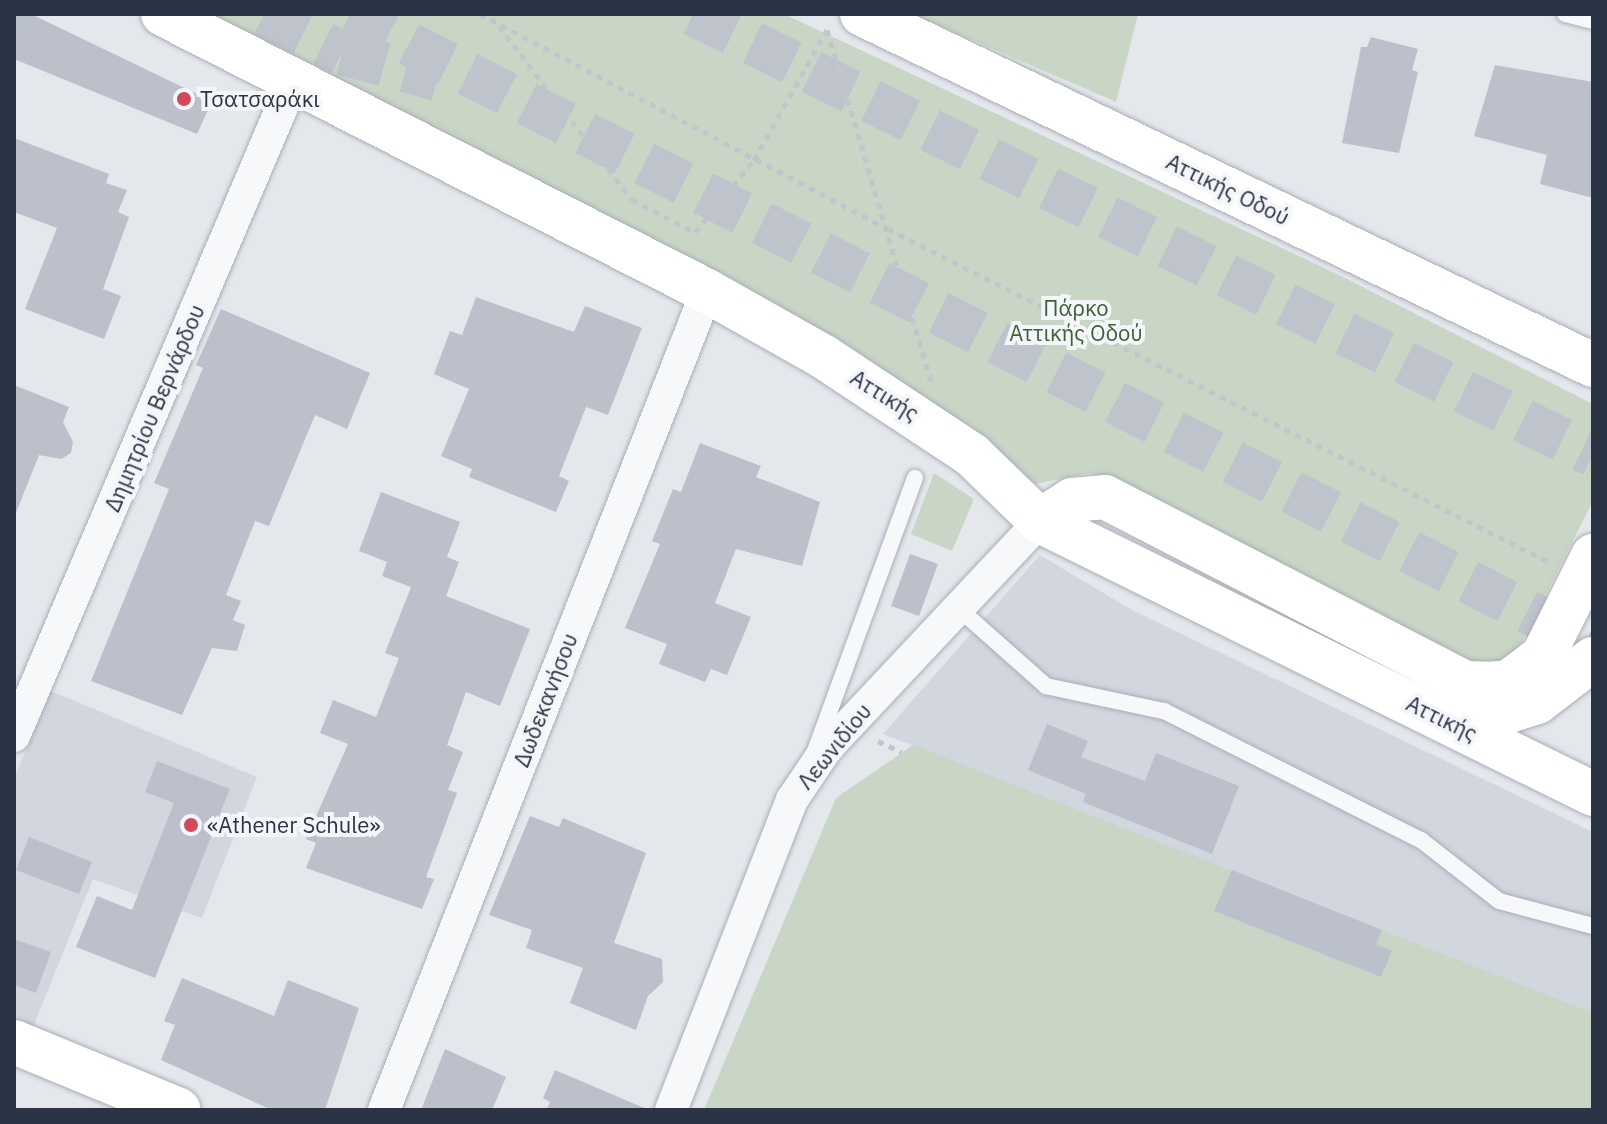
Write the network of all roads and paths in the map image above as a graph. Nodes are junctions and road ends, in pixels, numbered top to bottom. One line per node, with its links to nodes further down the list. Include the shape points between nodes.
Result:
1 (163, 14): 8 (main road, Αττικής)
2 (480, 14): 7 (path)
3 (489, 14): 7 (path)
4 (862, 14): 12 (main road, Αττικής Οδού)
5 (1565, 14): 6 (lane)
6 (1593, 21)
7 (496, 22): 9 (path); 9 (path, via 632,200 695,232)
8 (294, 79): 11 (main road, Αττικής); 20 (street, Δημητρίου Βερνάρδου)
9 (754, 160): 10 (path); 10 (path, via 827,30)
10 (888, 229): 13 (path); 16 (path)
11 (707, 291): 13 (main road, Αττικής, via 824,357); 26 (street, Δωδεκανήσου)
12 (1593, 365)
13 (947, 436): 15 (main road, Αττικής)
14 (915, 478): 21 (lane)
15 (1040, 521): 16 (main road, via 1072,500 1105,497 1465,683 1509,682 1529,671 1543,656); 17 (street, Λεωνιδίου); 19 (main road, Αττικής)
16 (1587, 568)
17 (957, 607): 21 (street, Λεωνιδίου); 23 (lane, via 1046,686 1164,711 1421,840 1499,901)
18 (1593, 659): 19 (main road, via 1537,702)
19 (1460, 727): 22 (main road, Αττικής)
20 (14, 736)
21 (807, 776): 27 (street, Λεωνιδίου, via 792,800)
22 (1593, 794)
23 (1593, 926)
24 (14, 1042): 25 (main road)
25 (179, 1110)
26 (384, 1110)
27 (671, 1110)

